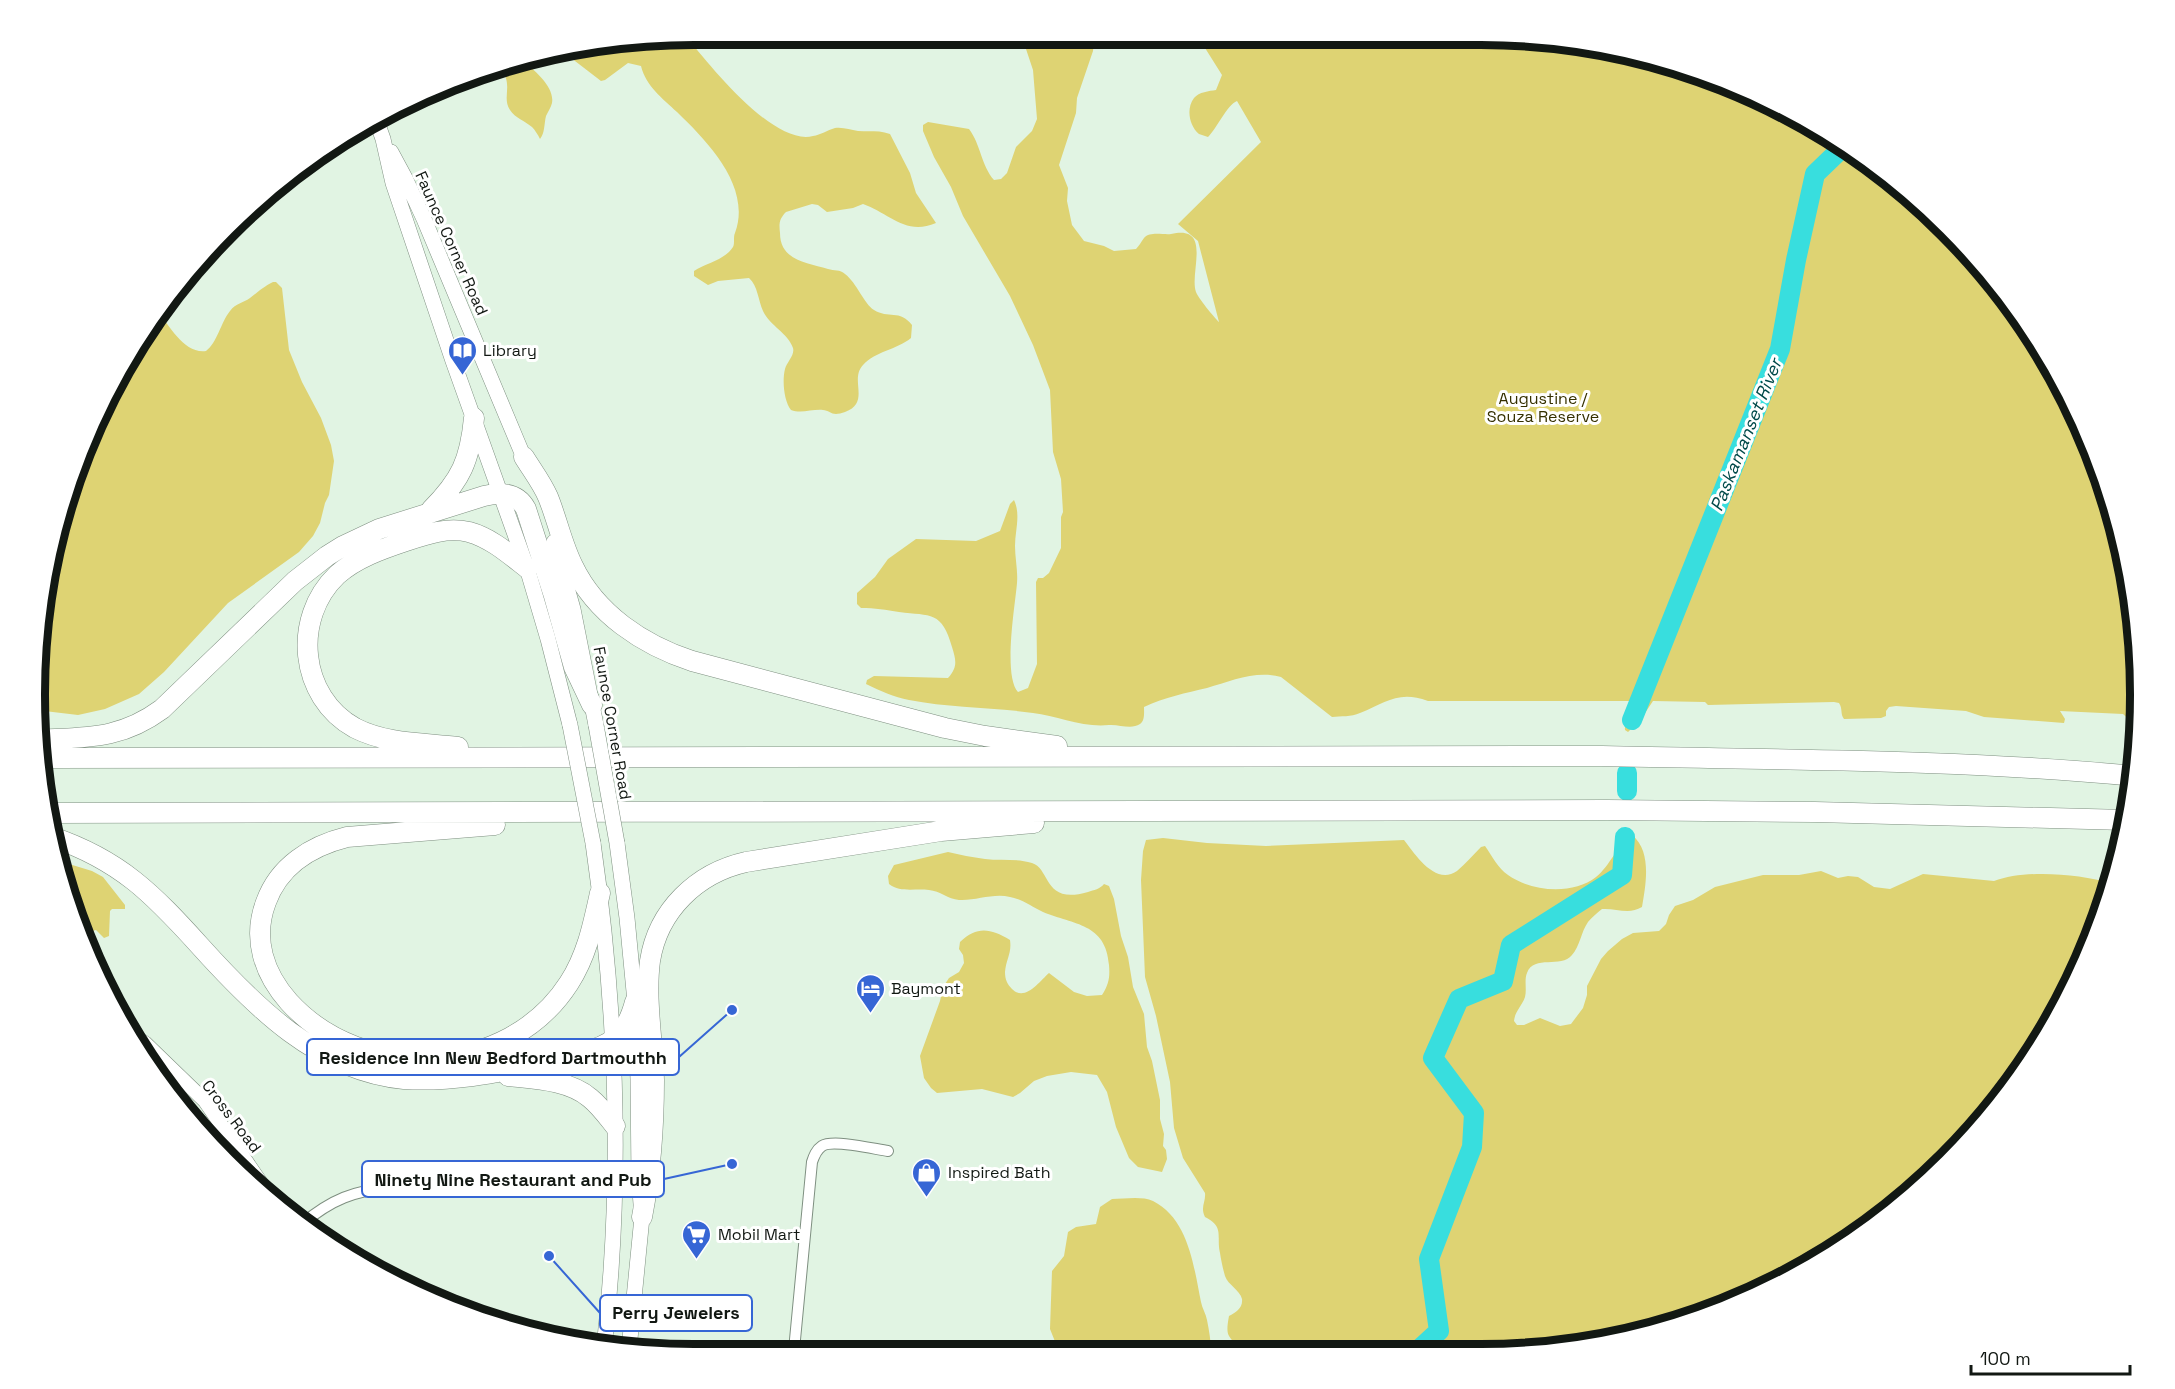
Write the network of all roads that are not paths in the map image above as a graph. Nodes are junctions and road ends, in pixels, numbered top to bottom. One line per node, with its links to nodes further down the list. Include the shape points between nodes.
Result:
1 (379, 127): 2 (main road, Faunce Corner Road)
2 (383, 139): 3 (main road, Faunce Corner Road, via 405,178); 4 (main road, Faunce Corner Road, via 393,183)
3 (448, 275): 4 (main road); 6 (main road, Faunce Corner Road)
4 (429, 286): 5 (main road, Faunce Corner Road)
5 (474, 418): 7 (main road, Faunce Corner Road); 8 (highway, via 463,471 452,489)
6 (524, 457): 10 (main road, Faunce Corner Road, via 563,571); 12 (highway, via 547,495 579,577 615,618 653,646 692,662 945,728)
7 (502, 493): 8 (highway); 9 (main road, Faunce Corner Road); 10 (highway, via 519,498 526,509 574,668)
8 (428, 513): 11 (highway, via 379,529 327,556 295,581 150,718 103,736)
9 (527, 568): 13 (highway, via 493,543 460,531 440,531 384,549 350,565 334,578 311,615 307,651 315,684 327,703 345,721 365,732 397,740); 21 (main road, Faunce Corner Road, bridge, via 570,725)
10 (592, 705): 22 (main road, Faunce Corner Road, bridge, via 617,843)
11 (46, 739)
12 (1128, 756): 13 (highway); 15 (highway, via 1737,758 1988,766)
13 (538, 757): 14 (highway)
14 (48, 758)
15 (2124, 775)
16 (1110, 811): 18 (highway); 19 (highway, via 1793,811); 30 (highway, via 914,835 746,862 709,876 686,892 664,920 650,960 654,1121 650,1178)
17 (56, 813): 18 (highway)
18 (570, 813): 21 (highway, via 504,824 360,835 314,849 291,864 268,894 260,929 264,963 293,1006 336,1039 402,1059 459,1055 517,1033 553,1004 582,957)
19 (2118, 820)
20 (62, 841): 25 (highway, via 95,854 135,880 260,1009 321,1051 356,1068 397,1078)
21 (600, 893): 23 (main road, Faunce Corner Road)
22 (634, 1002): 23 (highway, via 628,1022); 30 (main road, Faunce Corner Road)
23 (613, 1041): 25 (highway, via 556,1060); 26 (main road, Faunce Corner Road)
24 (155, 1057): 28 (street, Cross Road, via 205,1101)
25 (485, 1074): 26 (highway, via 545,1081 579,1091 596,1103)
26 (615, 1126): 32 (main road, Faunce Corner Road, via 614,1237)
27 (888, 1151): 34 (street, via 833,1144 823,1145 816,1152)
28 (252, 1170)
29 (392, 1186): 31 (street, via 343,1197)
30 (642, 1217): 33 (main road, Faunce Corner Road)
31 (310, 1218)
32 (605, 1337)
33 (630, 1340)
34 (795, 1344)

